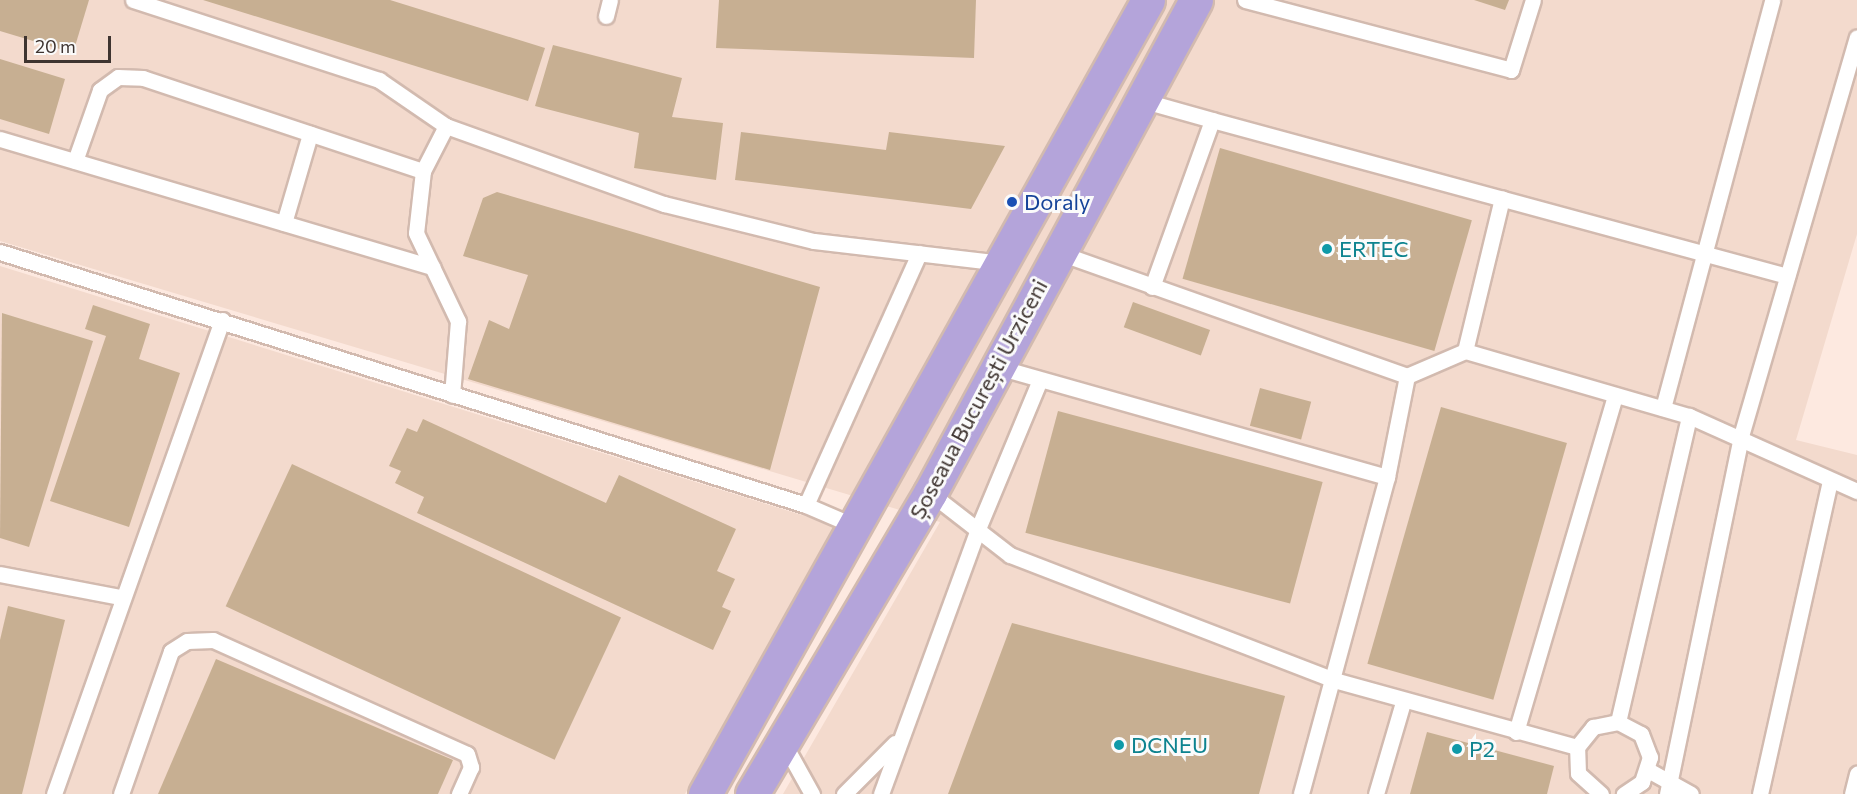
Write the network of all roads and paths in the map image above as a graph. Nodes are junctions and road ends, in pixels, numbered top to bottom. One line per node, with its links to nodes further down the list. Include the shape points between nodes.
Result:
1 (132, 0): 12 (lane, via 380,80)
2 (610, 0): 8 (lane)
3 (1148, 0): 23 (highway, Șoseaua București Urziceni)
4 (1196, 0): 10 (highway, Șoseaua București Urziceni)
5 (1245, 0): 6 (lane, via 1511,70)
6 (1533, 0)
7 (1772, 0): 22 (lane)
8 (606, 16)
9 (1857, 38): 25 (lane)
10 (1141, 100): 11 (lane); 20 (highway, Șoseaua București Urziceni)
11 (1212, 120): 17 (lane); 26 (lane)
12 (446, 126): 16 (lane); 21 (lane, via 664,204 814,241)
13 (310, 134): 15 (lane, via 142,78 118,77 100,90); 16 (lane); 18 (lane)
14 (0, 139): 15 (lane)
15 (75, 161): 18 (lane)
16 (423, 171): 24 (lane, via 416,233)
17 (1502, 198): 22 (lane); 28 (lane)
18 (284, 224): 24 (lane)
19 (0, 252): 27 (lane)
20 (1057, 252): 26 (lane); 29 (highway, Șoseaua București Urziceni)
21 (919, 253): 23 (lane); 41 (lane)
22 (1706, 254): 25 (lane); 34 (lane)
23 (1002, 262): 42 (highway, Șoseaua București Urziceni)
24 (432, 267): 32 (lane, via 458,321)
25 (1786, 276): 36 (lane)
26 (1152, 287): 30 (lane)
27 (222, 320): 32 (lane); 45 (lane)
28 (1465, 351): 30 (lane); 33 (lane)
29 (998, 367): 31 (lane); 40 (highway, Șoseaua București Urziceni)
30 (1407, 376): 37 (lane)
31 (1039, 382): 37 (lane); 43 (lane)
32 (452, 395): 41 (lane)
33 (1615, 395): 34 (lane); 49 (lane)
34 (1663, 408): 35 (lane)
35 (1689, 416): 36 (lane); 48 (lane)
36 (1741, 436): 38 (lane); 55 (lane)
37 (1387, 477): 46 (lane)
38 (1830, 481): 39 (lane); 70 (lane)
39 (1857, 491)
40 (930, 493): 43 (lane); 51 (highway, Șoseaua București Urziceni)
41 (806, 505): 42 (lane)
42 (857, 527): 60 (highway, Șoseaua București Urziceni)
43 (977, 531): 46 (lane, via 1010,555); 50 (lane)
44 (0, 574): 45 (lane)
45 (120, 597): 57 (lane)
46 (1334, 680): 47 (lane); 65 (lane)
47 (1404, 702): 49 (lane); 66 (lane)
48 (1618, 722): 52 (lane, via 1593,727); 53 (lane, via 1641,734 1650,757)
49 (1516, 732): 52 (lane)
50 (898, 740): 63 (lane); 64 (lane)
51 (782, 741): 61 (highway, Șoseaua București Urziceni); 62 (lane)
52 (1577, 747): 56 (lane, via 1575,760)
53 (1648, 771): 55 (lane); 68 (lane)
54 (1857, 774): 71 (lane)
55 (1668, 788): 69 (lane)
56 (1583, 789): 67 (lane)
57 (54, 794)
58 (121, 794): 59 (lane, via 171,651 187,641 213,640 467,754 471,767)
59 (459, 794)
60 (705, 794)
61 (753, 794)
62 (812, 794)
63 (844, 794)
64 (881, 794)
65 (1301, 794)
66 (1376, 794)
67 (1601, 794)
68 (1624, 794)
69 (1691, 794)
70 (1760, 794)
71 (1852, 794)

